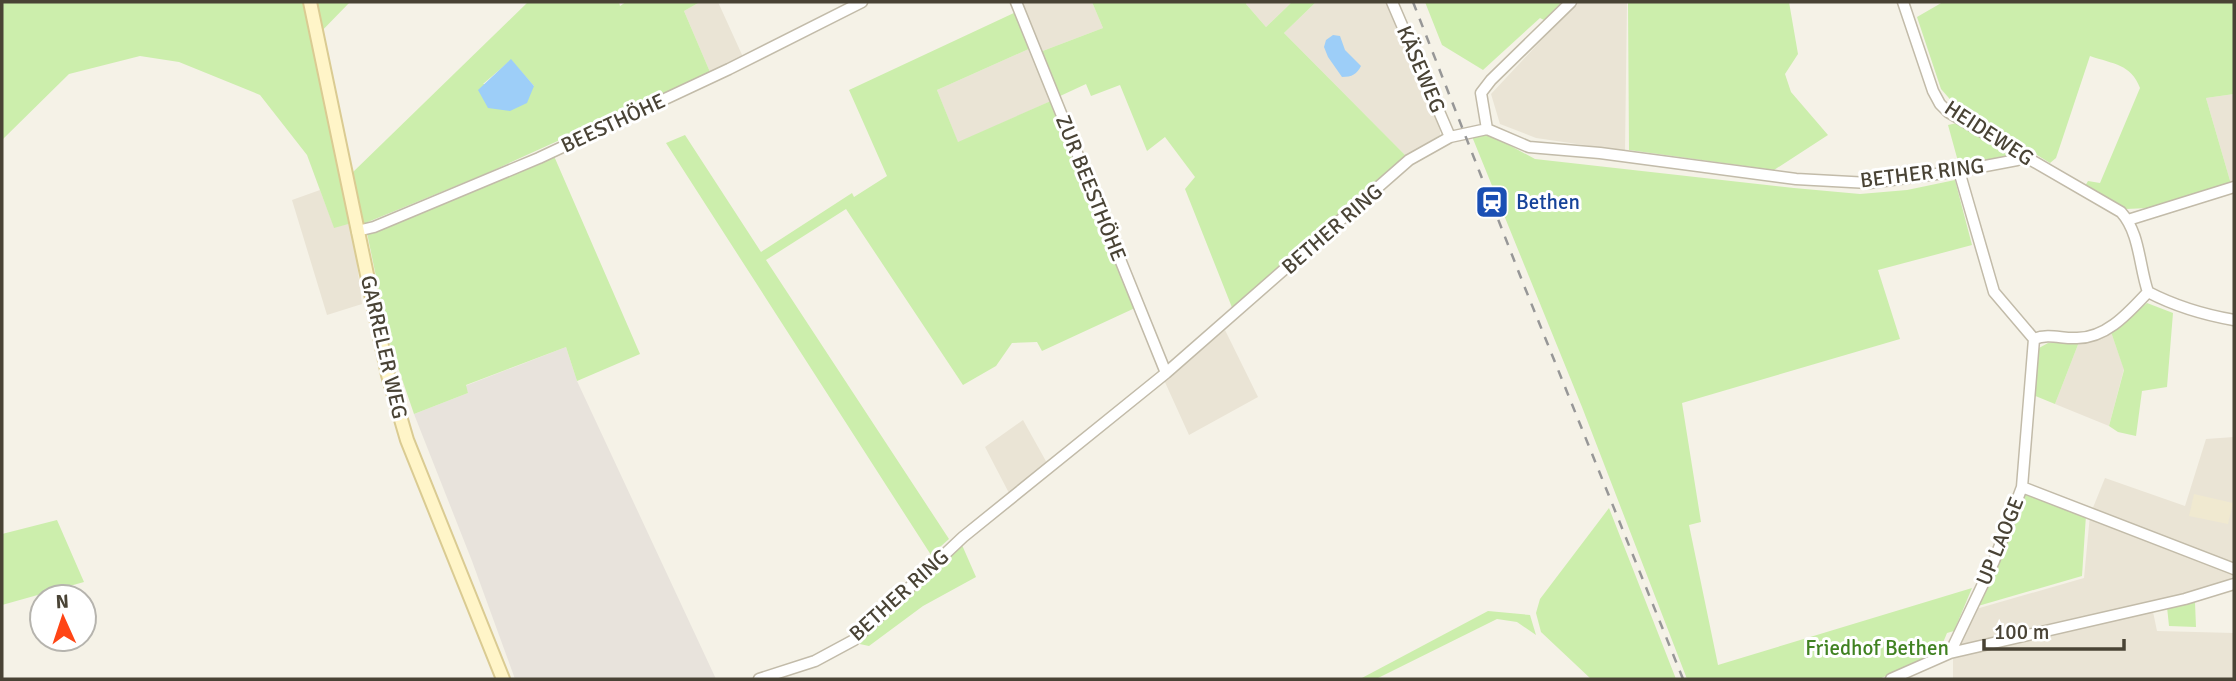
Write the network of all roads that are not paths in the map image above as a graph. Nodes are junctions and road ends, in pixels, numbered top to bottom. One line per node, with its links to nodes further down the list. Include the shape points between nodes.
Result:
1 (310, 2): 13 (street, GARRELER WEG)
2 (862, 2): 13 (street, BEESTHÖHE, via 539,158)
3 (1016, 2): 17 (street, ZUR BEESTHÖHE)
4 (1392, 2): 8 (street, KÄSEWEG)
5 (1571, 2): 7 (street, via 1481,93)
6 (1903, 2): 9 (street, HEIDEWEG, via 1940,104)
7 (1487, 129): 8 (street, BETHER RING); 10 (street, BETHER RING, via 1529,147 1796,179 1869,183)
8 (1450, 137): 17 (street, BETHER RING, via 1409,160)
9 (2023, 156): 10 (street, BETHER RING); 12 (street, HEIDEWEG)
10 (1959, 171): 16 (street, via 1994,292)
11 (2234, 187): 12 (street)
12 (2128, 220): 14 (street)
13 (357, 231): 22 (street, GARRELER WEG, via 407,440)
14 (2148, 292): 15 (street); 16 (street, via 2111,328 2096,336 2044,335)
15 (2234, 320)
16 (2034, 339): 18 (street, UP LAOGE)
17 (1166, 373): 23 (street, BETHER RING, via 963,537 854,640 815,661)
18 (2022, 487): 19 (street); 21 (street, UP LAOGE, via 1994,561)
19 (2234, 569)
20 (2234, 584): 21 (street)
21 (1950, 653): 24 (street)
22 (503, 679)
23 (759, 679)
24 (1891, 679)

